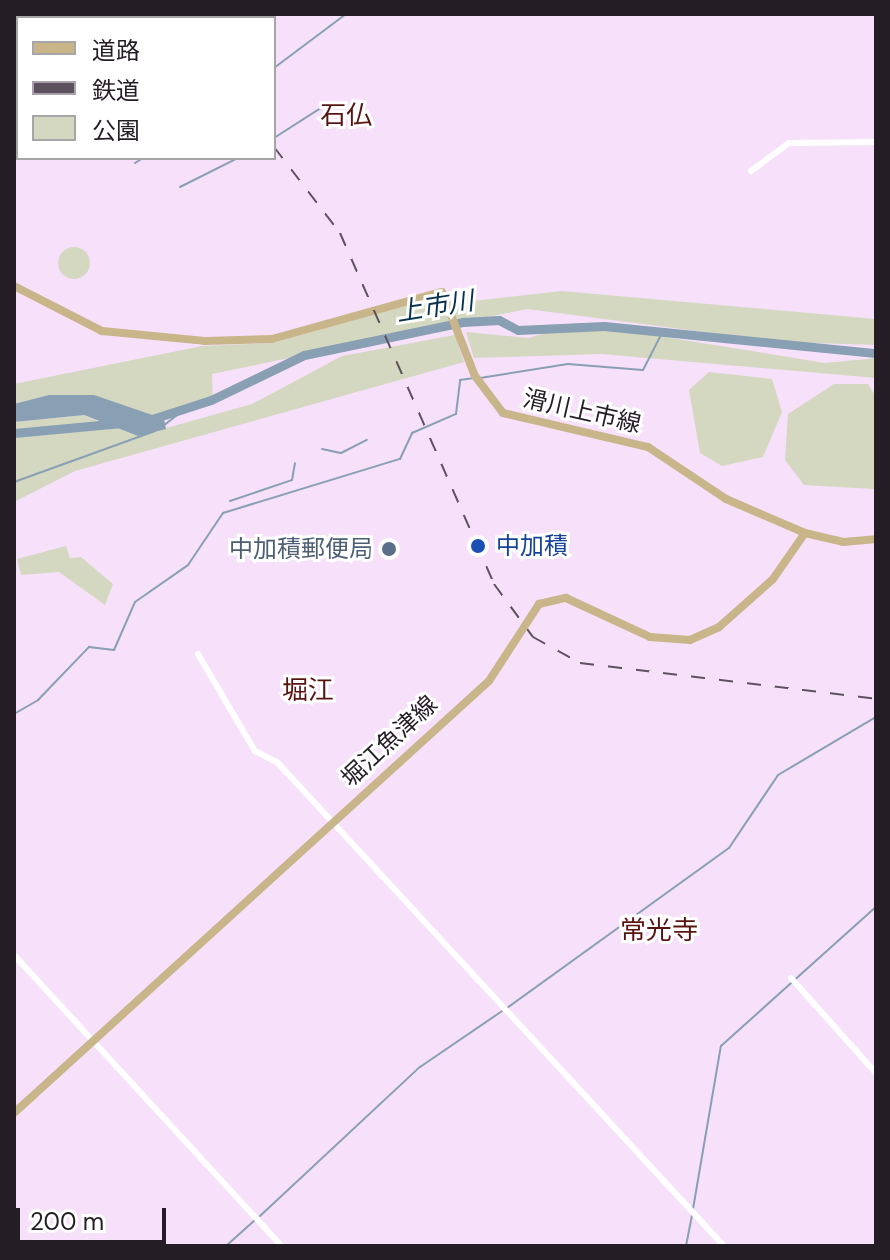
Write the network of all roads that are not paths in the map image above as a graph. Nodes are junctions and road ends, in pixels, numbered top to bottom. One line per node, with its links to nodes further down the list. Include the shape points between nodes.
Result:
1 (876, 142): 2 (street, via 789,143)
2 (751, 171)
3 (14, 286): 4 (main road, 滑川上市線, via 102,331 205,341 272,339 442,292 451,301 471,365 503,413 648,447 726,499)
4 (805, 533): 5 (main road, 滑川上市線, via 843,542); 7 (main road, 堀江魚津線, via 749,601 690,640 650,637 566,598 539,604 489,681)
5 (876, 539)
6 (198, 654): 7 (street, via 255,751 277,762)
7 (332, 821): 10 (main road, 堀江魚津線); 14 (street)
8 (14, 955): 10 (street)
9 (791, 978): 11 (street)
10 (92, 1040): 12 (main road, 堀江魚津線); 13 (street)
11 (876, 1073)
12 (14, 1113)
13 (282, 1246)
14 (724, 1246)

